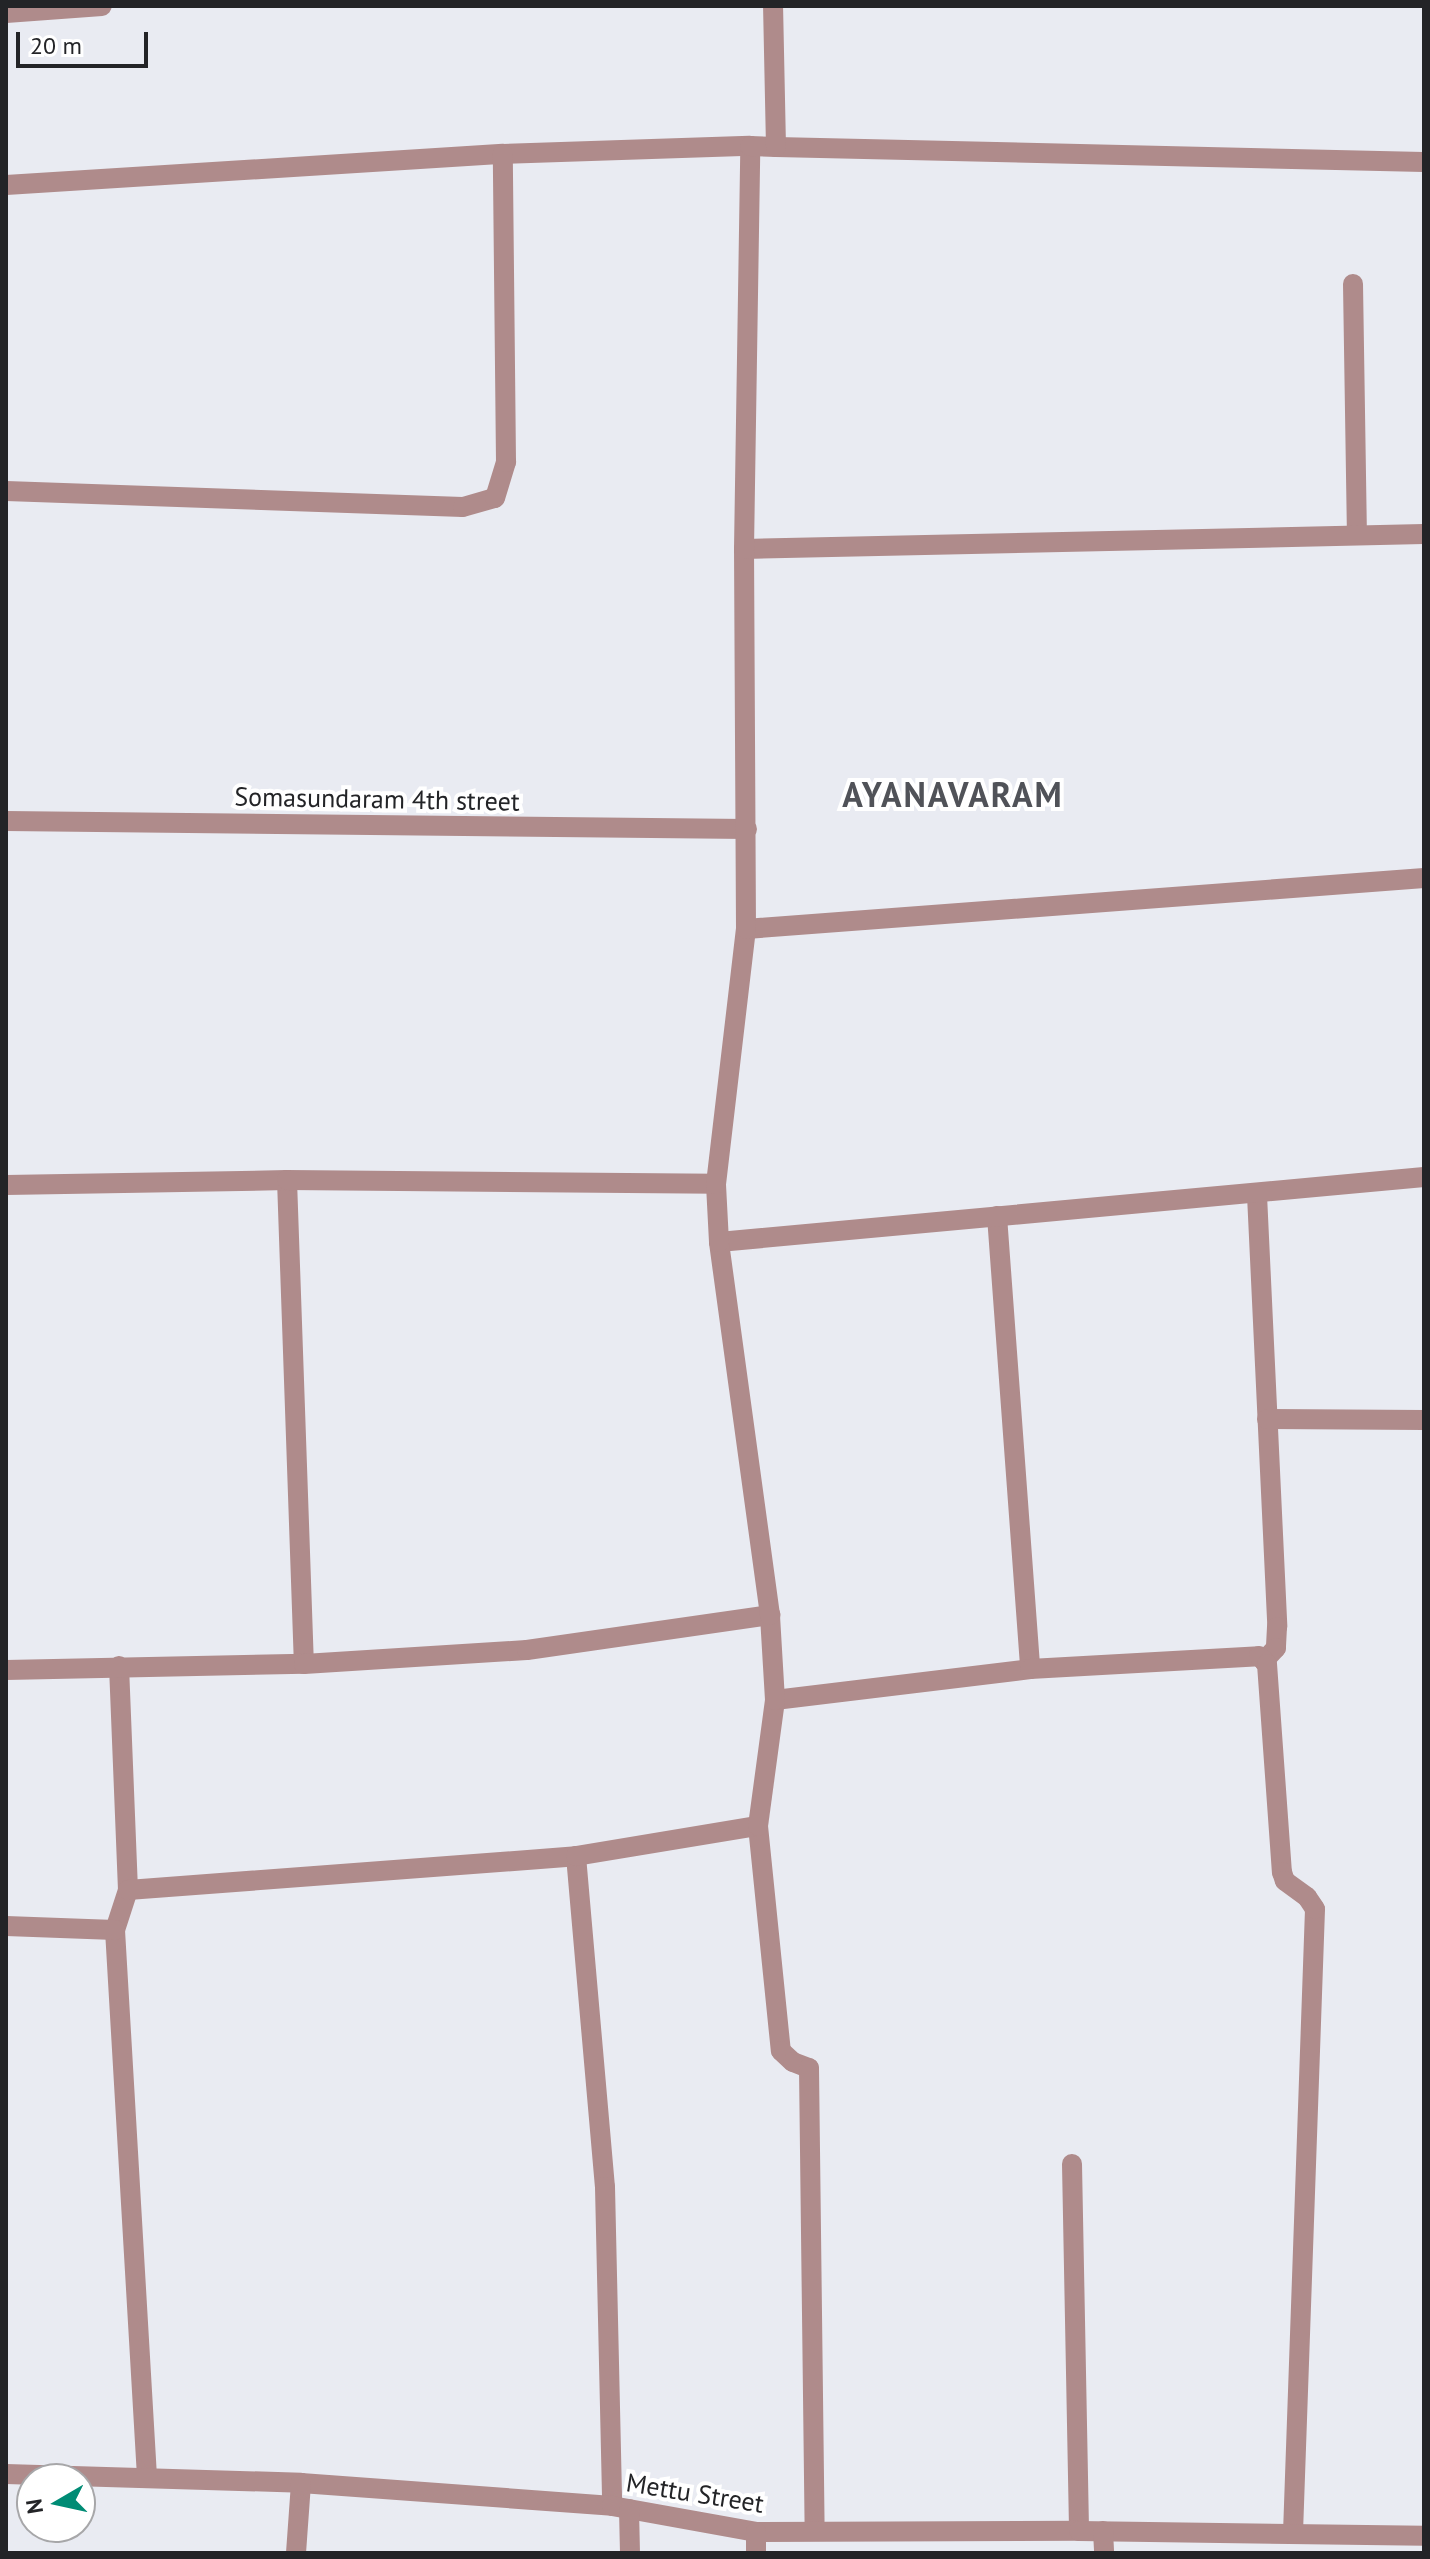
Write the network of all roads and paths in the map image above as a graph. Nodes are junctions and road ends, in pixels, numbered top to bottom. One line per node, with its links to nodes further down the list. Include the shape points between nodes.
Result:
1 (102, 6): 3 (street)
2 (773, 6): 5 (street)
3 (6, 13)
4 (750, 146): 5 (street); 6 (street); 13 (street)
5 (776, 147): 7 (street)
6 (503, 154): 8 (street); 10 (street, via 506,462 495,498 463,507)
7 (1424, 162)
8 (6, 185)
9 (1353, 284): 11 (street)
10 (6, 491)
11 (1357, 534): 12 (street); 13 (street)
12 (1424, 534)
13 (744, 549): 15 (street)
14 (6, 821): 15 (street, Somasundaram 4th street)
15 (747, 829): 17 (street)
16 (1424, 878): 17 (street)
17 (746, 929): 20 (street)
18 (1424, 1177): 22 (street)
19 (287, 1180): 20 (street); 21 (street); 29 (street)
20 (716, 1184): 24 (street)
21 (6, 1185)
22 (1257, 1195): 23 (street); 25 (street)
23 (997, 1216): 24 (street); 31 (street)
24 (719, 1242): 27 (street)
25 (1267, 1419): 26 (street); 28 (street, via 1277,1627 1276,1648)
26 (1424, 1420)
27 (770, 1615): 29 (street, via 527,1650); 33 (street)
28 (1264, 1661): 31 (street, via 1253,1655); 48 (street, via 1282,1872 1315,1909)
29 (304, 1664): 30 (street)
30 (119, 1666): 32 (street); 36 (street)
31 (1030, 1669): 33 (street)
32 (6, 1670)
33 (775, 1700): 34 (street)
34 (758, 1826): 35 (street); 44 (street, via 781,2051 809,2068)
35 (576, 1856): 36 (street); 43 (street, via 605,2187)
36 (128, 1890): 38 (street)
37 (6, 1926): 38 (street)
38 (115, 1930): 41 (street)
39 (1072, 2164): 45 (street)
40 (6, 2474): 41 (street, Mettu Street)
41 (147, 2477): 42 (street, Mettu Street)
42 (301, 2483): 43 (street, Mettu Street); 51 (street)
43 (621, 2507): 47 (street, Mettu Street); 52 (street)
44 (815, 2530): 45 (street, Mettu Street); 47 (street, Mettu Street)
45 (1079, 2531): 46 (street, Mettu Street)
46 (1103, 2531): 48 (street, Mettu Street); 54 (street)
47 (756, 2532): 53 (street)
48 (1293, 2533): 50 (street, Mettu Street)
49 (1424, 2536): 50 (street, Mettu Street)
50 (1341, 2543)
51 (296, 2553)
52 (630, 2553)
53 (756, 2553)
54 (1104, 2553)

